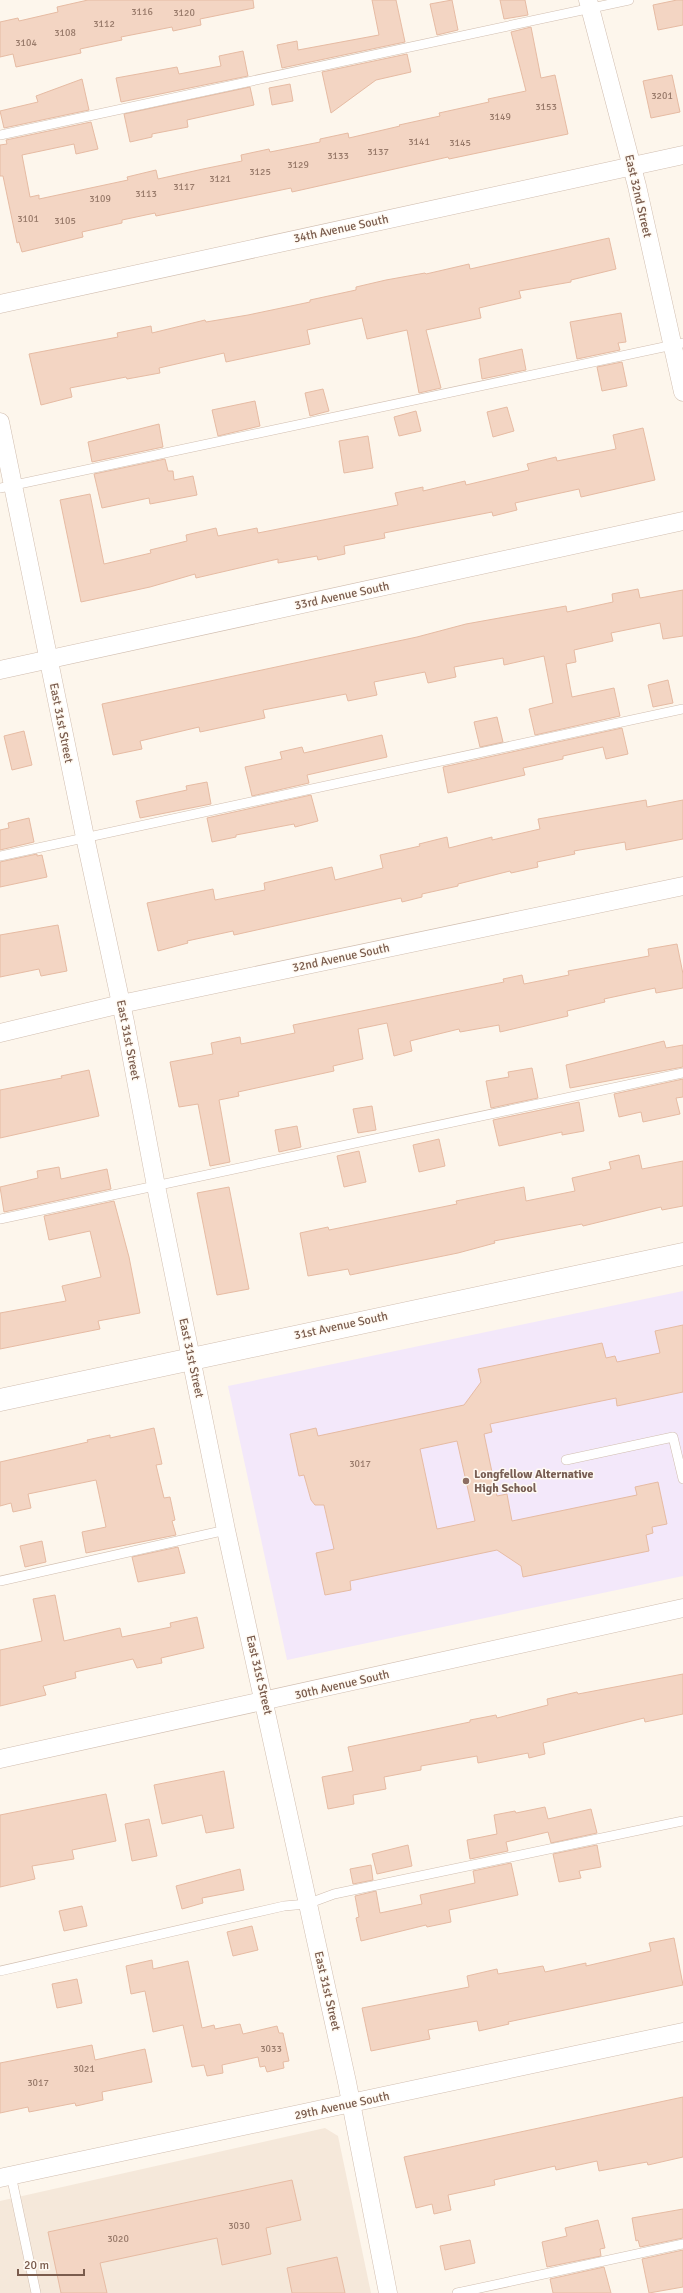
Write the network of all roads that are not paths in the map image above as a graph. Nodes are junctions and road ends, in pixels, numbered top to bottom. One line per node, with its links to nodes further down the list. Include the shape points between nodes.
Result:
1 (629, 0): 2 (lane)
2 (589, 4): 3 (lane); 5 (street, East 32nd Street)
3 (0, 135)
4 (683, 155): 5 (street, 34th Avenue South)
5 (631, 166): 6 (street, 34th Avenue South); 7 (street, East 32nd Street)
6 (0, 304)
7 (678, 345): 8 (street, East 32nd Street); 10 (lane)
8 (683, 392)
9 (0, 422): 10 (street, East 31st Street)
10 (7, 487): 12 (street, East 31st Street)
11 (683, 521): 12 (street, 33rd Avenue South)
12 (48, 660): 13 (street, 33rd Avenue South); 15 (street, East 31st Street)
13 (0, 670)
14 (683, 709): 15 (lane)
15 (85, 837): 16 (lane); 18 (street, East 31st Street)
16 (0, 856)
17 (683, 886): 18 (street, 32nd Avenue South)
18 (121, 1004): 19 (street, 32nd Avenue South); 21 (street, East 31st Street)
19 (0, 1033)
20 (683, 1074): 21 (lane)
21 (156, 1186): 22 (lane); 24 (street, East 31st Street)
22 (0, 1219)
23 (683, 1254): 24 (street, 31st Avenue South)
24 (191, 1358): 25 (street, 31st Avenue South); 28 (street, East 31st Street)
25 (0, 1400)
26 (566, 1460): 27 (lane, via 673,1437)
27 (683, 1479)
28 (226, 1530): 29 (lane); 31 (street, East 31st Street)
29 (0, 1581)
30 (683, 1608): 31 (street, 30th Avenue South)
31 (265, 1702): 32 (street, 30th Avenue South); 34 (street, East 31st Street)
32 (0, 1759)
33 (683, 1822): 34 (lane, via 334,1894)
34 (307, 1904): 35 (lane, via 284,1906); 37 (street, East 31st Street)
35 (0, 1971)
36 (683, 2032): 37 (street, 29th Avenue South)
37 (351, 2102): 38 (street, 29th Avenue South, via 330,2109); 41 (street, East 31st Street)
38 (6, 2176): 40 (lane)
39 (683, 2244): 42 (lane)
40 (36, 2293)
41 (388, 2293)
42 (458, 2293)

